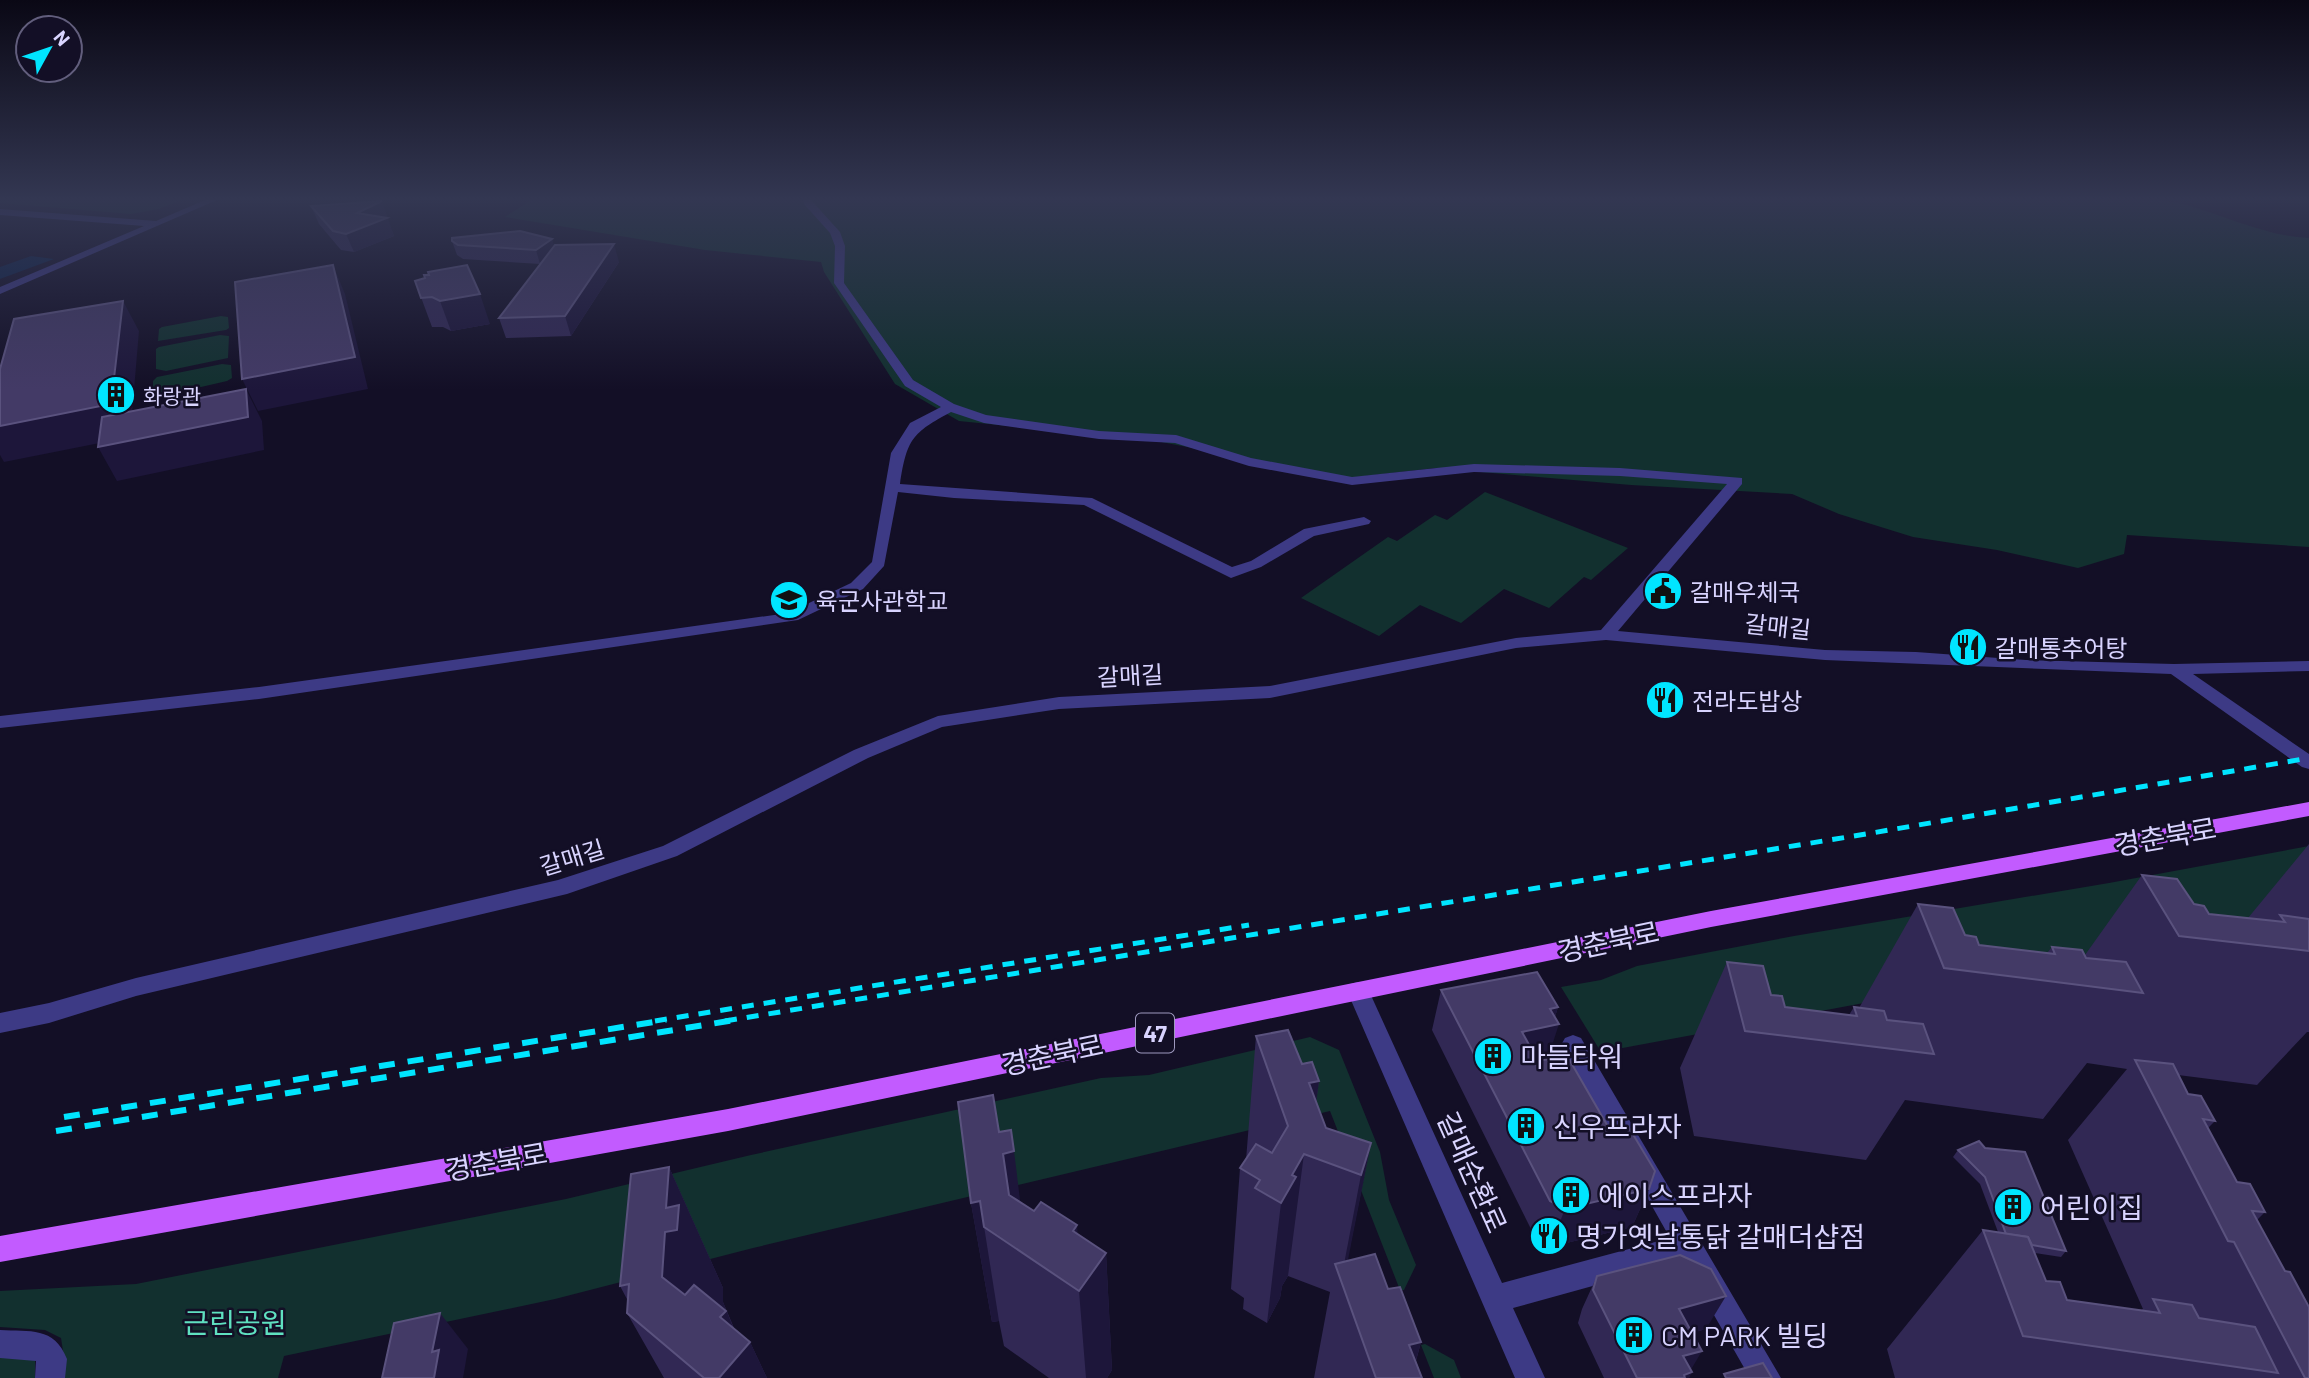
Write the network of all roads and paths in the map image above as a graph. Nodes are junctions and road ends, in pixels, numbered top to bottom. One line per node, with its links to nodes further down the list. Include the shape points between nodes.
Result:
1 (71, 261): 3 (street)
2 (840, 261): 4 (street, via 839,283 909,383)
3 (0, 291)
4 (950, 407): 5 (street, via 915,426 898,453); 7 (street, via 984,419 1176,439 1249,462 1352,481 1474,468 1737,481)
5 (892, 487): 6 (street, via 1087,501 1231,573 1256,564 1309,532); 10 (street, via 878,563 857,586 792,617 259,693)
6 (1364, 520)
7 (1606, 635): 8 (street, 갈매길, via 1825,655 2026,665); 14 (street, 갈매길, via 1517,643 1270,692 1059,703 938,722 861,754 670,851 560,888)
8 (2309, 666)
9 (2176, 670): 11 (street)
10 (0, 722)
11 (2309, 763)
12 (2309, 809): 13 (main road, 경춘북로 / 47, via 1711,919)
13 (1358, 991): 17 (main road, 경춘북로 / 47, via 728,1120); 18 (street, 갈매순환로)
14 (0, 1023)
15 (1573, 1045): 16 (street)
16 (1690, 1246): 18 (street); 22 (street)
17 (0, 1249)
18 (1495, 1298): 21 (street, 갈매순환로)
19 (0, 1344): 20 (street, via 43,1347 53,1359)
20 (50, 1378)
21 (1530, 1378)
22 (1766, 1378)

